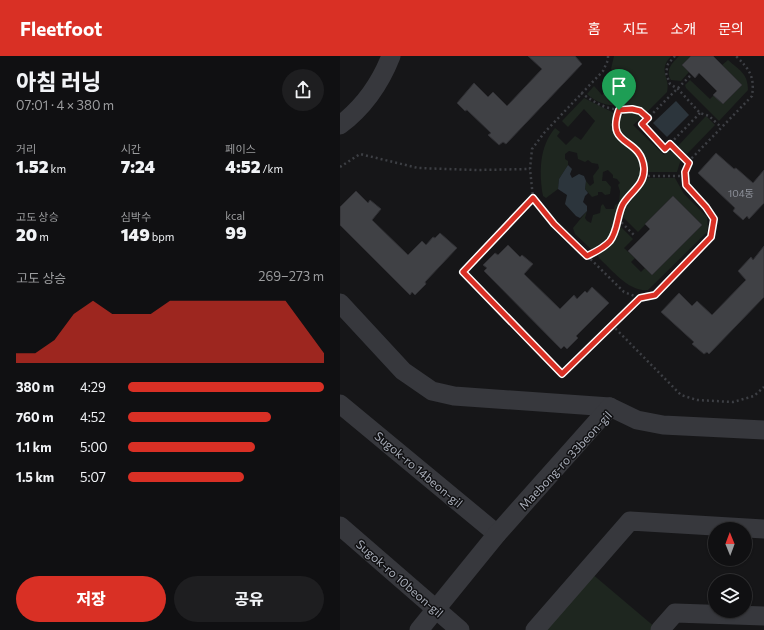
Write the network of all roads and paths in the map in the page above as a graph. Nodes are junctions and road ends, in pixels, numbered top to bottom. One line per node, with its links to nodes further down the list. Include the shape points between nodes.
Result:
1 (391, 56): 11 (street, via 373,92 355,114)
2 (608, 56): 7 (path, via 603,71)
3 (675, 56): 6 (path, via 668,64 666,73 670,84)
4 (736, 56): 12 (path, via 750,72 754,84 752,96)
5 (690, 76): 6 (path)
6 (678, 89): 9 (path); 10 (path)
7 (581, 93): 8 (path, via 596,104); 16 (path, via 532,149)
8 (619, 110): 10 (path, via 640,111); 17 (path, via 615,123 616,130 619,136 640,154 644,168)
9 (700, 113): 12 (path, via 709,116); 13 (path)
10 (648, 118): 13 (path, via 642,124 665,149)
11 (340, 125)
12 (721, 127): 14 (path)
13 (670, 144): 14 (path)
14 (689, 163): 18 (path)
15 (340, 167): 16 (path, via 360,154 418,168)
16 (530, 169): 19 (path)
17 (643, 176): 18 (path); 20 (path, via 637,189 623,203)
18 (686, 176): 23 (path, via 686,185 714,219 711,237 655,295)
19 (533, 198): 22 (path, via 554,224); 25 (path, via 463,272 562,374)
20 (617, 218): 21 (path); 22 (path, via 610,240)
21 (634, 234)
22 (587, 256): 23 (path, via 624,292)
23 (640, 298): 25 (path)
24 (340, 303): 28 (street, via 403,371 432,391 454,396)
25 (612, 325): 26 (path, via 681,394 697,400 733,402 754,396)
26 (764, 388)
27 (340, 404): 32 (street, Sugok-ro 14beon-gil)
28 (610, 408): 29 (street, Maebong-ro 33beon-gil, via 637,420 663,425); 32 (street, Maebong-ro 33beon-gil)
29 (764, 430)
30 (340, 526): 33 (street, Sugok-ro 10beon-gil)
31 (764, 529): 37 (street, via 630,521)
32 (497, 534): 33 (street, Maebong-ro 33beon-gil)
33 (437, 610): 35 (street, Maebong-ro 33beon-gil); 36 (street, Sugok-ro 10beon-gil)
34 (764, 616): 38 (street, via 675,612)
35 (419, 630)
36 (460, 630)
37 (535, 630)
38 (660, 630)

